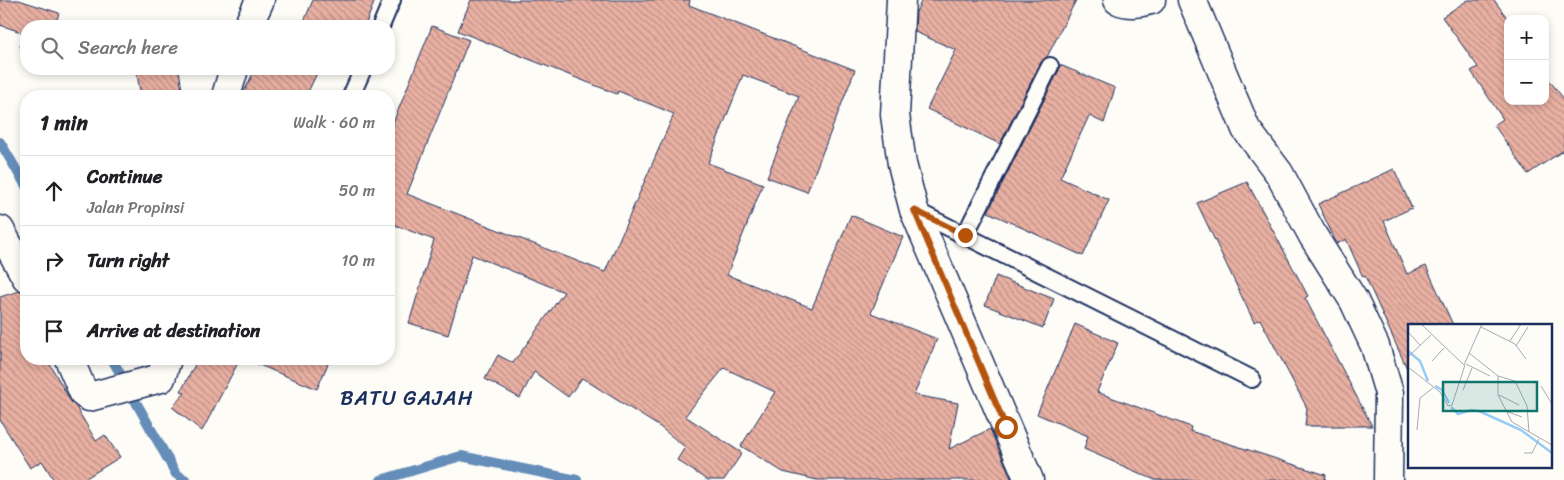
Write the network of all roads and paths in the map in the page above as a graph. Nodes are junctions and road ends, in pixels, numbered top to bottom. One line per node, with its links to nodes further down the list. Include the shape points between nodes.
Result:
1 (260, 0): 7 (street)
2 (392, 0): 8 (lane)
3 (900, 0): 14 (street, via 895,115 902,164)
4 (1118, 0): 5 (street, via 1138,4)
5 (1151, 0)
6 (1192, 0): 22 (street, via 1246,129 1279,173 1313,236 1354,301 1375,346 1389,392)
7 (251, 20)
8 (384, 20)
9 (1050, 66): 16 (lane)
10 (232, 75): 12 (street)
11 (360, 75): 13 (lane)
12 (228, 90)
13 (354, 90)
14 (914, 210): 16 (lane); 21 (street)
15 (0, 230): 17 (street)
16 (965, 235): 20 (lane)
17 (20, 266)
18 (72, 365): 19 (street, via 88,397)
19 (164, 369)
20 (1252, 379)
21 (1032, 478)
22 (1388, 480)

